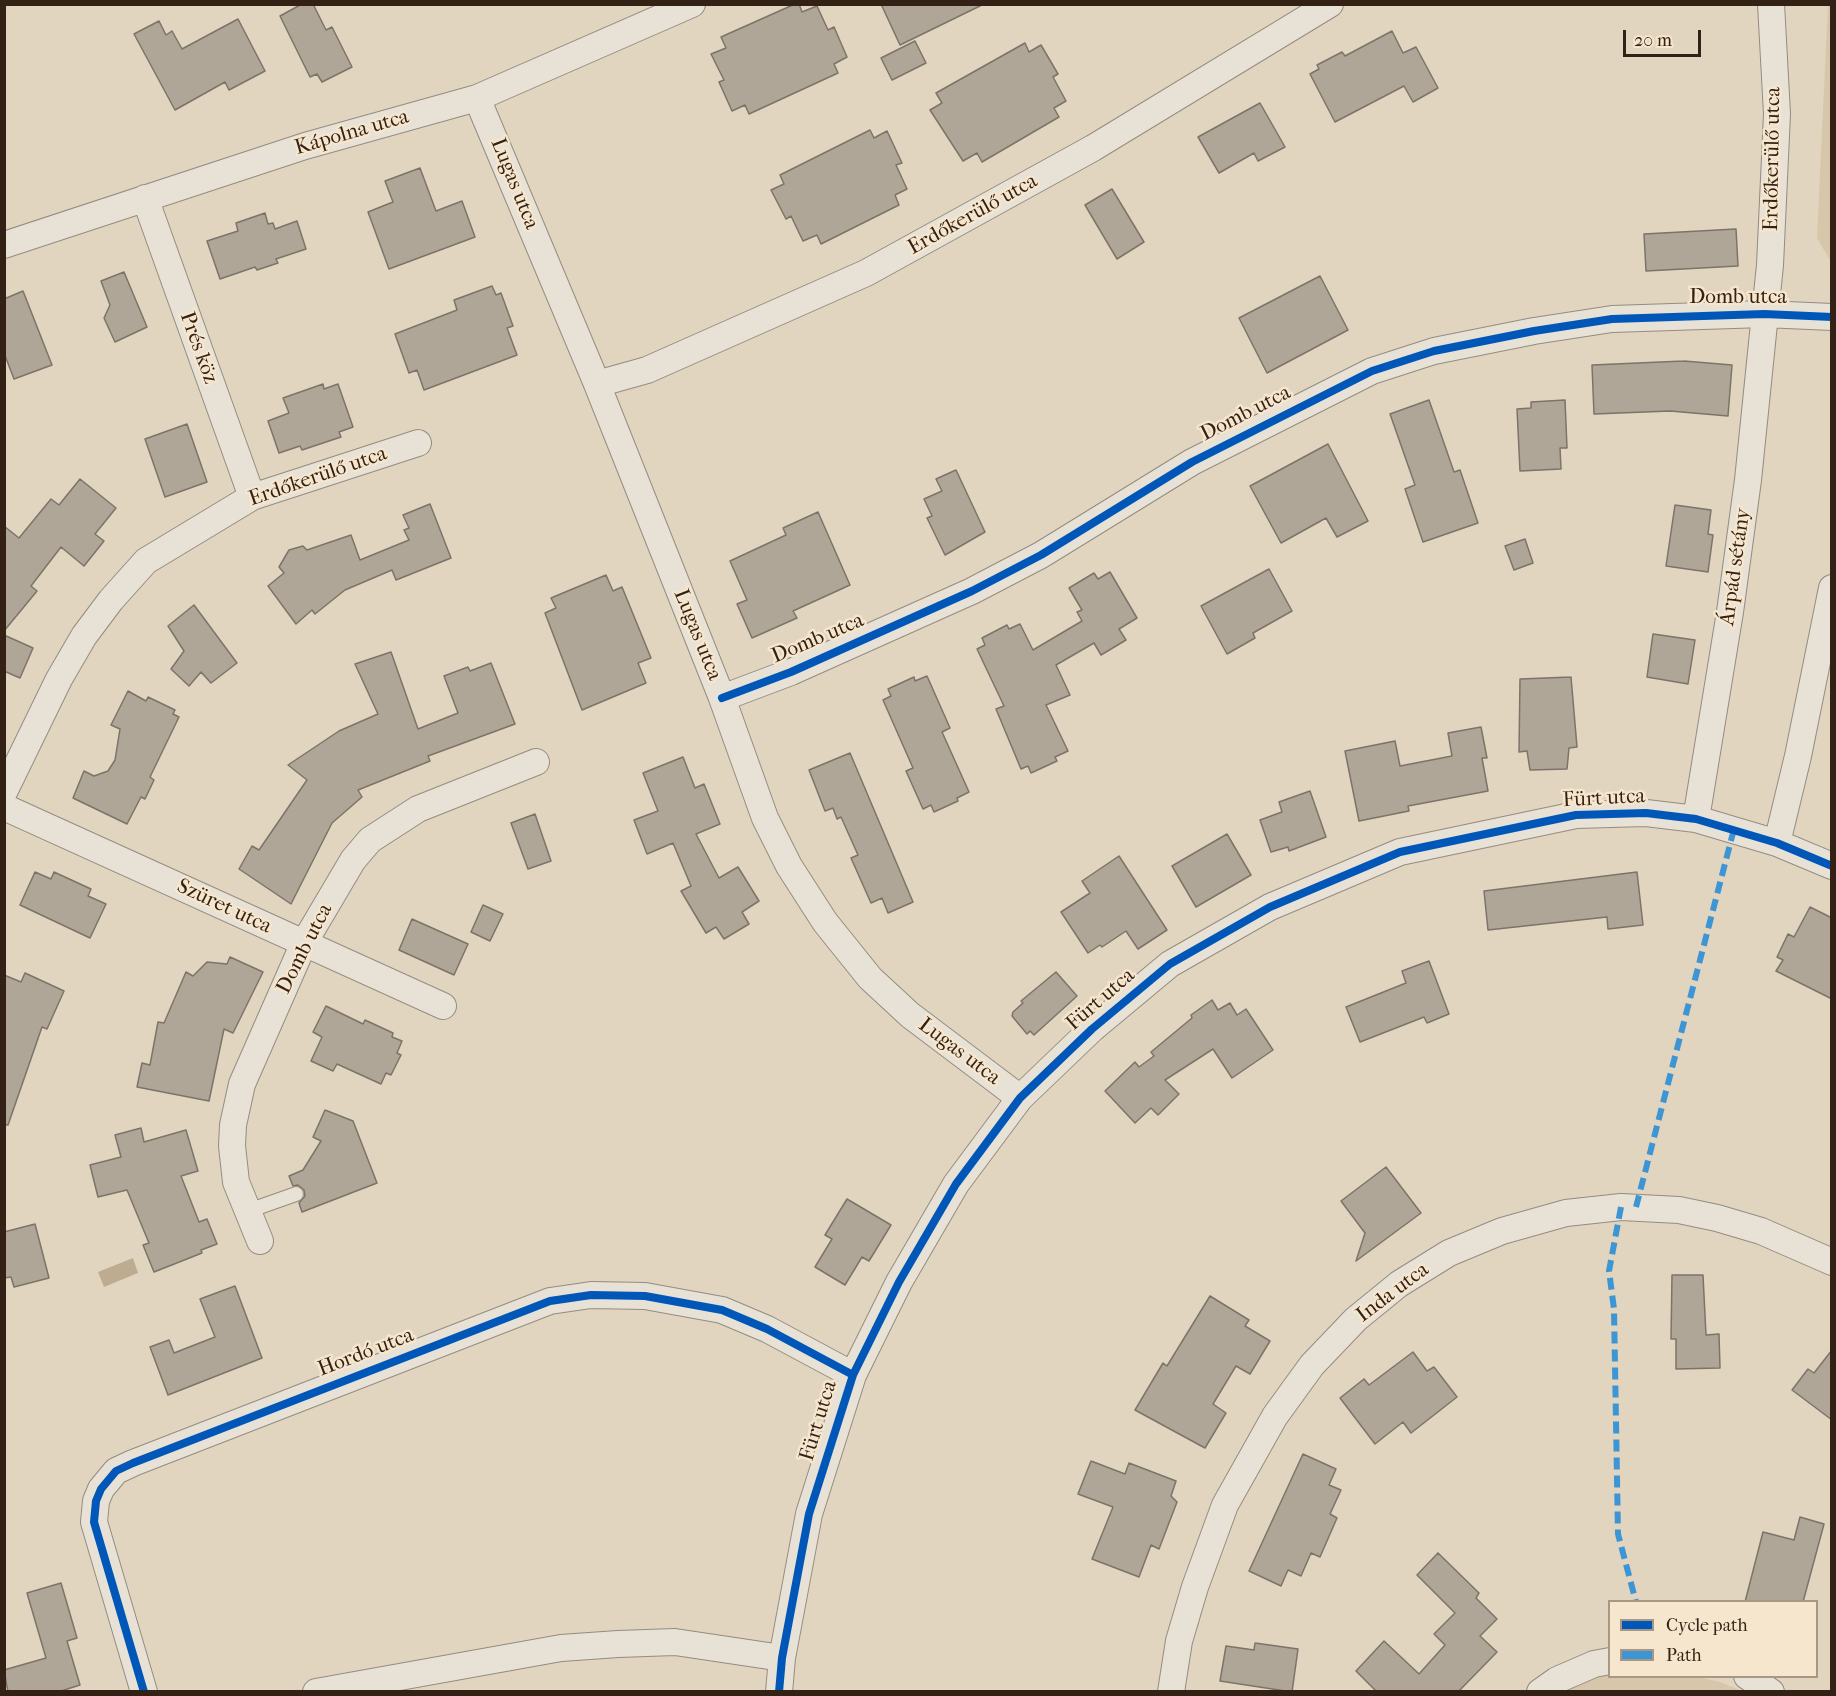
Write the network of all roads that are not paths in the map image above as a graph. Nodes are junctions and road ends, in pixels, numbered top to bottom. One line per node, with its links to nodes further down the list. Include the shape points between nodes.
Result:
1 (692, 4): 4 (street, Kápolna utca)
2 (1330, 4): 9 (street, Erdőkerülő utca, via 1093,148 866,273 647,370)
3 (1771, 4): 7 (street, Erdőkerülő utca, via 1777,114 1776,188)
4 (477, 98): 5 (street, Kápolna utca, via 305,146); 9 (street, Lugas utca)
5 (145, 198): 6 (street, Kápolna utca); 11 (street, Prés köz)
6 (4, 245)
7 (1764, 314): 8 (street, Domb utca); 13 (street, Domb utca, via 1612,319 1434,351 1372,371 1192,462 1041,555 972,591 791,672); 17 (street, Árpád sétány, via 1731,612)
8 (1832, 317)
9 (597, 384): 13 (street, Lugas utca)
10 (418, 442): 11 (street, Erdőkerülő utca)
11 (252, 497): 15 (street, Erdőkerülő utca, via 146,561 111,600 58,679)
12 (1832, 588): 18 (street)
13 (722, 698): 22 (street, Lugas utca, via 765,818 789,866 825,922 870,978 910,1015)
14 (536, 762): 20 (street, Domb utca, via 418,808 370,840 353,860)
15 (4, 792)
16 (4, 807): 20 (street, Szüret utca)
17 (1696, 819): 18 (street, Fürt utca); 22 (street, Fürt utca, via 1646,813 1576,815 1400,852 1270,907 1170,964 1092,1029)
18 (1777, 843): 19 (street, Fürt utca)
19 (1832, 866)
20 (304, 943): 21 (street, Szüret utca); 24 (street, Domb utca, via 251,1062 236,1106 233,1162)
21 (443, 1006)
22 (1020, 1098): 27 (street, Fürt utca, via 956,1184 899,1282)
23 (296, 1194): 24 (lane)
24 (248, 1211): 25 (street, Domb utca)
25 (260, 1241)
26 (1832, 1262): 34 (street, Inda utca, via 1761,1231 1717,1218 1679,1210 1621,1207 1566,1213 1502,1231 1449,1253 1399,1284 1356,1319 1312,1365 1275,1416 1225,1505 1179,1641)
27 (853, 1375): 28 (street, Fürt utca, via 809,1514); 31 (street, Hordó utca, via 722,1310 645,1296 591,1295 550,1301 132,1463 116,1471 101,1489 94,1522)
28 (782, 1658): 32 (street, via 675,1642 561,1648); 33 (street, Fürt utca)
29 (1608, 1661): 35 (street, via 1557,1680)
30 (1749, 1678): 36 (street)
31 (144, 1692)
32 (316, 1692)
33 (779, 1692)
34 (1171, 1692)
35 (1540, 1692)
36 (1772, 1692)

